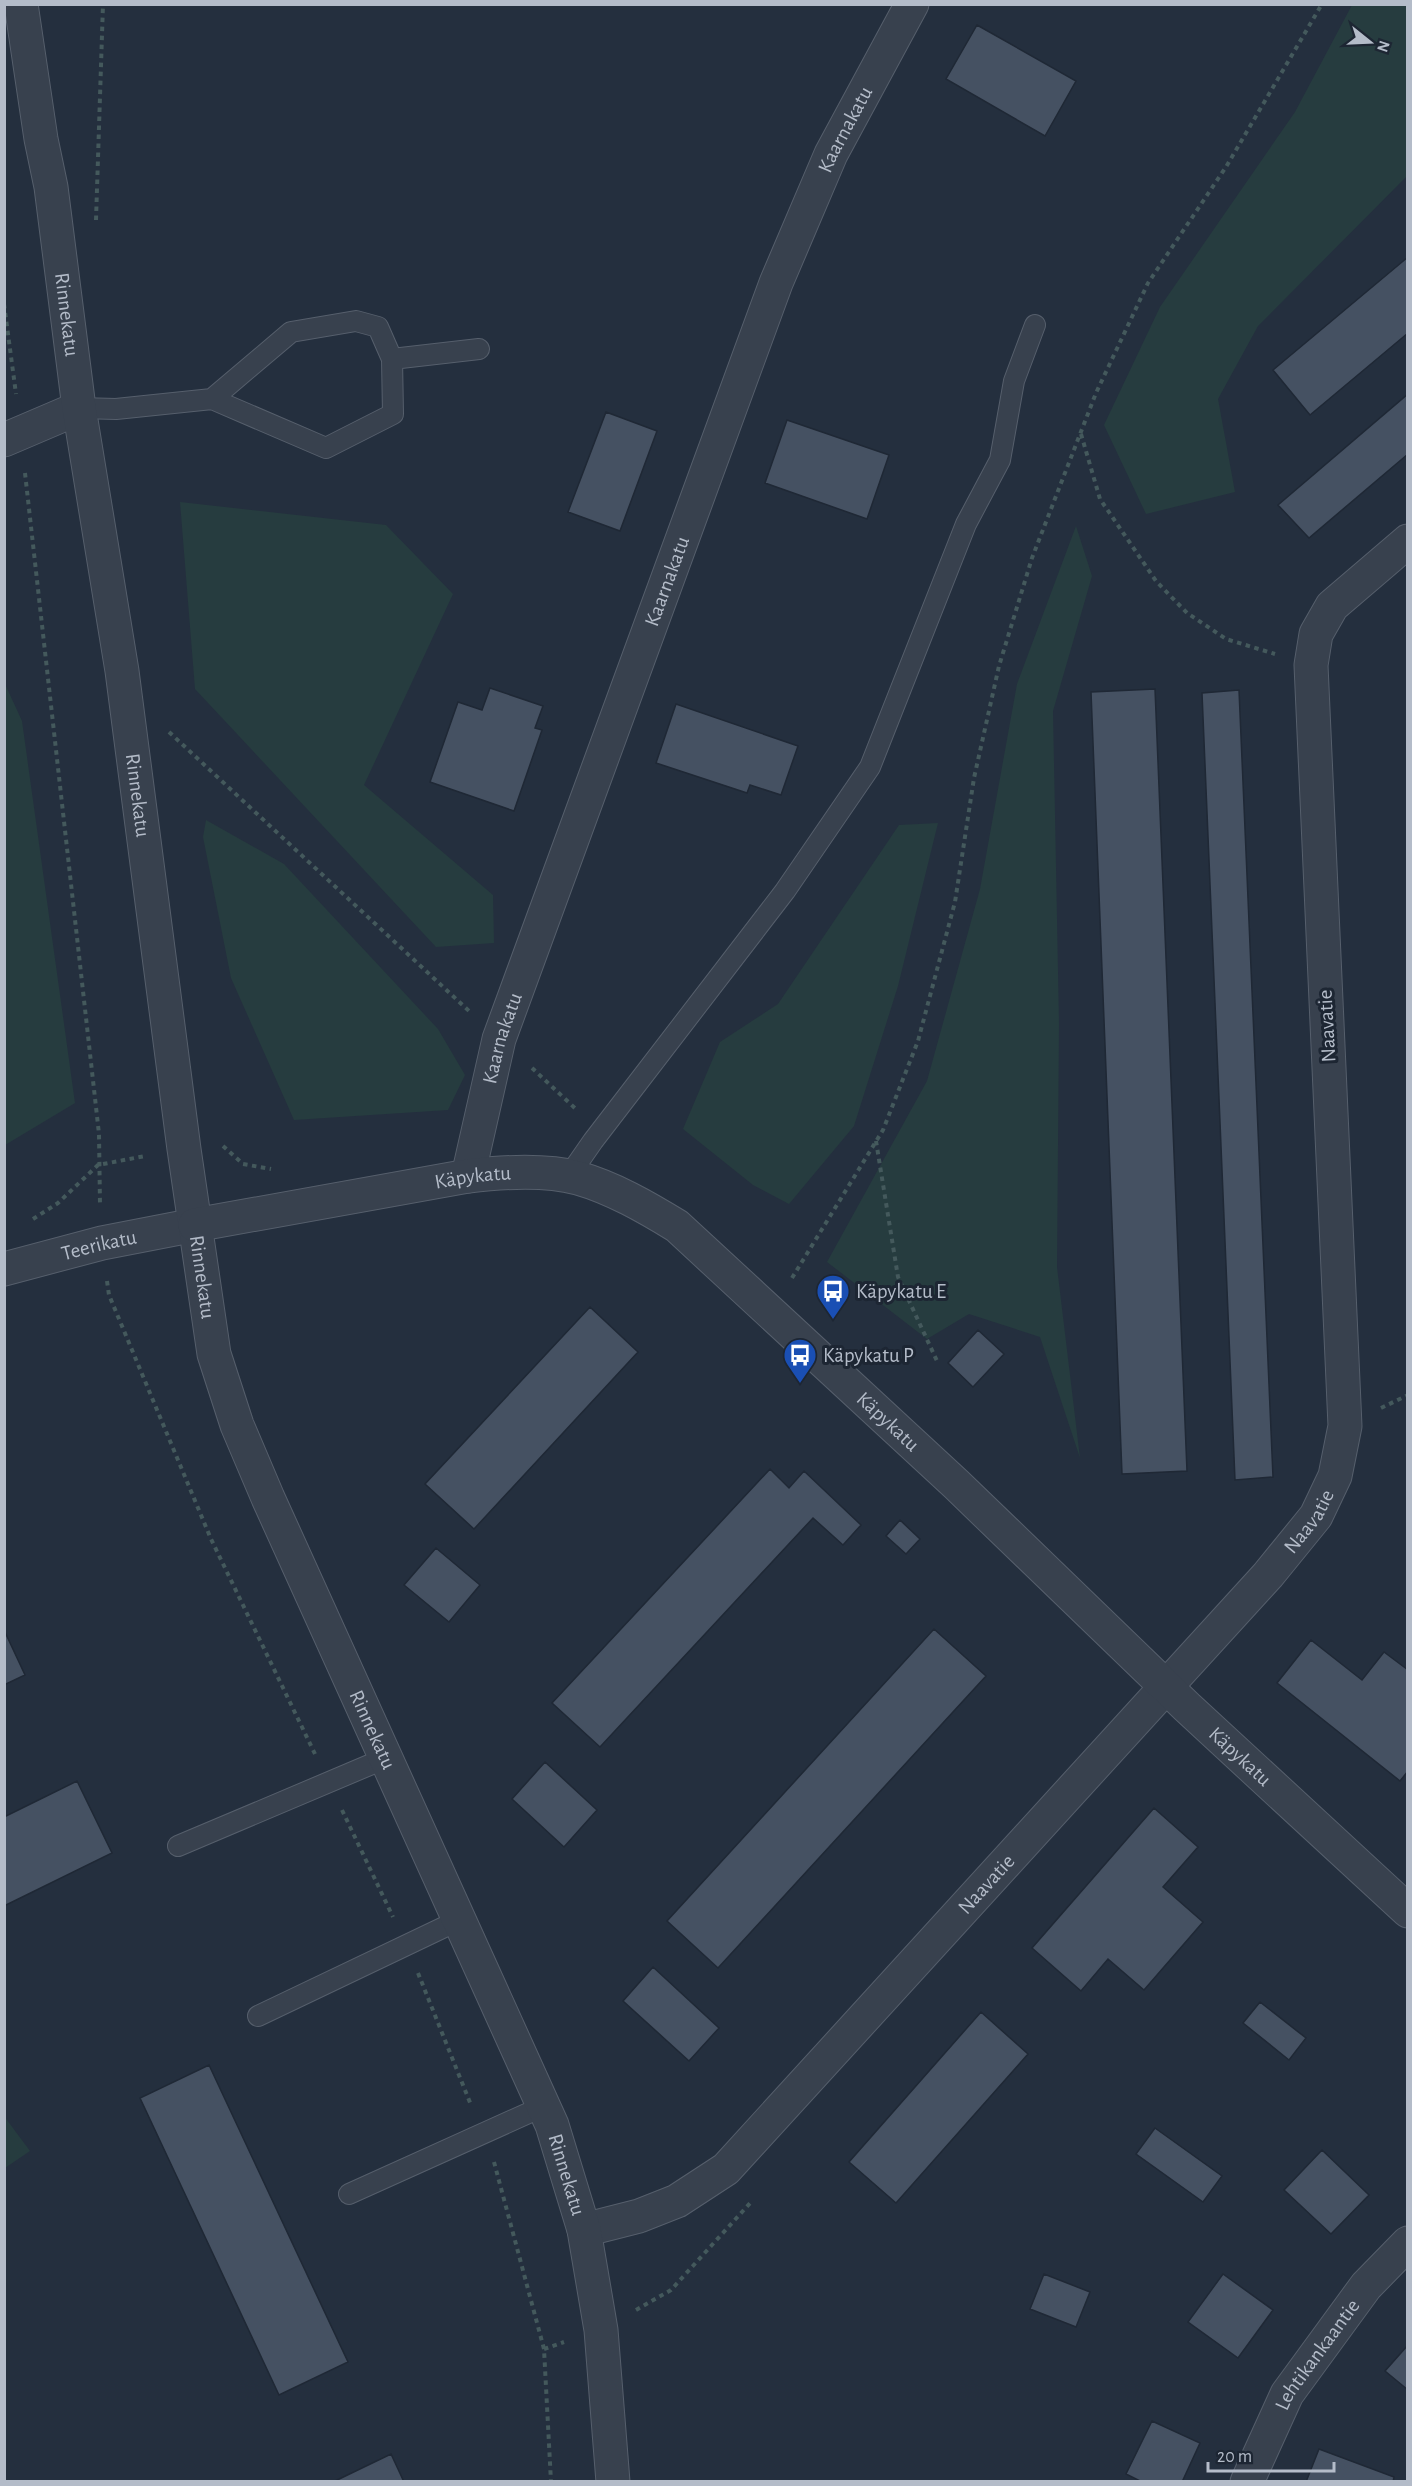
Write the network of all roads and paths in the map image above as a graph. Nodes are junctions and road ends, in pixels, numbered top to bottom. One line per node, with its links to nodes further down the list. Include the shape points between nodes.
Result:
1 (21, 4): 9 (street, Rinnekatu, via 51,187)
2 (912, 4): 15 (street, Kaarnakatu, via 831,154 777,283)
3 (1322, 4): 10 (path, via 1226,167 1148,283)
4 (4, 304): 11 (path)
5 (1035, 325): 16 (lane, via 1014,381 1000,460 966,524 870,767 785,891)
6 (479, 349): 7 (lane)
7 (392, 359): 8 (lane, via 378,327 356,321 291,332); 8 (lane, via 393,414 326,448)
8 (212, 399): 9 (lane, via 116,409)
9 (80, 408): 11 (street); 18 (street, Rinnekatu, via 123,683)
10 (1080, 433): 13 (path, via 1100,499 1156,581 1187,613 1226,639); 17 (path, via 1032,558 999,666 974,778 955,902 918,1041)
11 (13, 436)
12 (1407, 542): 13 (street, Naavatie, via 1332,606 1316,634)
13 (1311, 665): 26 (street, Naavatie, via 1345,1426 1335,1476 1316,1516 1268,1575)
14 (164, 727): 15 (path)
15 (499, 1039): 16 (path, via 579,1112); 19 (street, Kaarnakatu)
16 (593, 1141): 20 (lane)
17 (876, 1141): 24 (path); 25 (path, via 898,1277)
18 (184, 1149): 21 (path, via 98,1165 58,1203); 22 (street, Rinnekatu)
19 (468, 1176): 20 (street, Käpykatu, via 514,1171); 22 (street, Käpykatu)
20 (568, 1177): 26 (street, Käpykatu, via 638,1203 677,1226 956,1484)
21 (31, 1221)
22 (195, 1225): 23 (street, Teerikatu); 27 (street, Rinnekatu, via 214,1354 237,1425)
23 (4, 1269)
24 (790, 1280)
25 (937, 1361)
26 (1166, 1686): 29 (street, Käpykatu); 34 (street, Naavatie, via 726,2169 677,2201 639,2216)
27 (386, 1758): 28 (lane); 30 (street, Rinnekatu)
28 (178, 1846)
29 (1407, 1911)
30 (459, 1920): 31 (lane); 32 (street, Rinnekatu)
31 (258, 2016)
32 (544, 2106): 33 (lane); 34 (street, Rinnekatu)
33 (349, 2194)
34 (584, 2230): 36 (street, Rinnekatu, via 601,2330)
35 (1407, 2243): 37 (street, Lehtikankaantie, via 1366,2286 1287,2394)
36 (612, 2481)
37 (1247, 2481)

